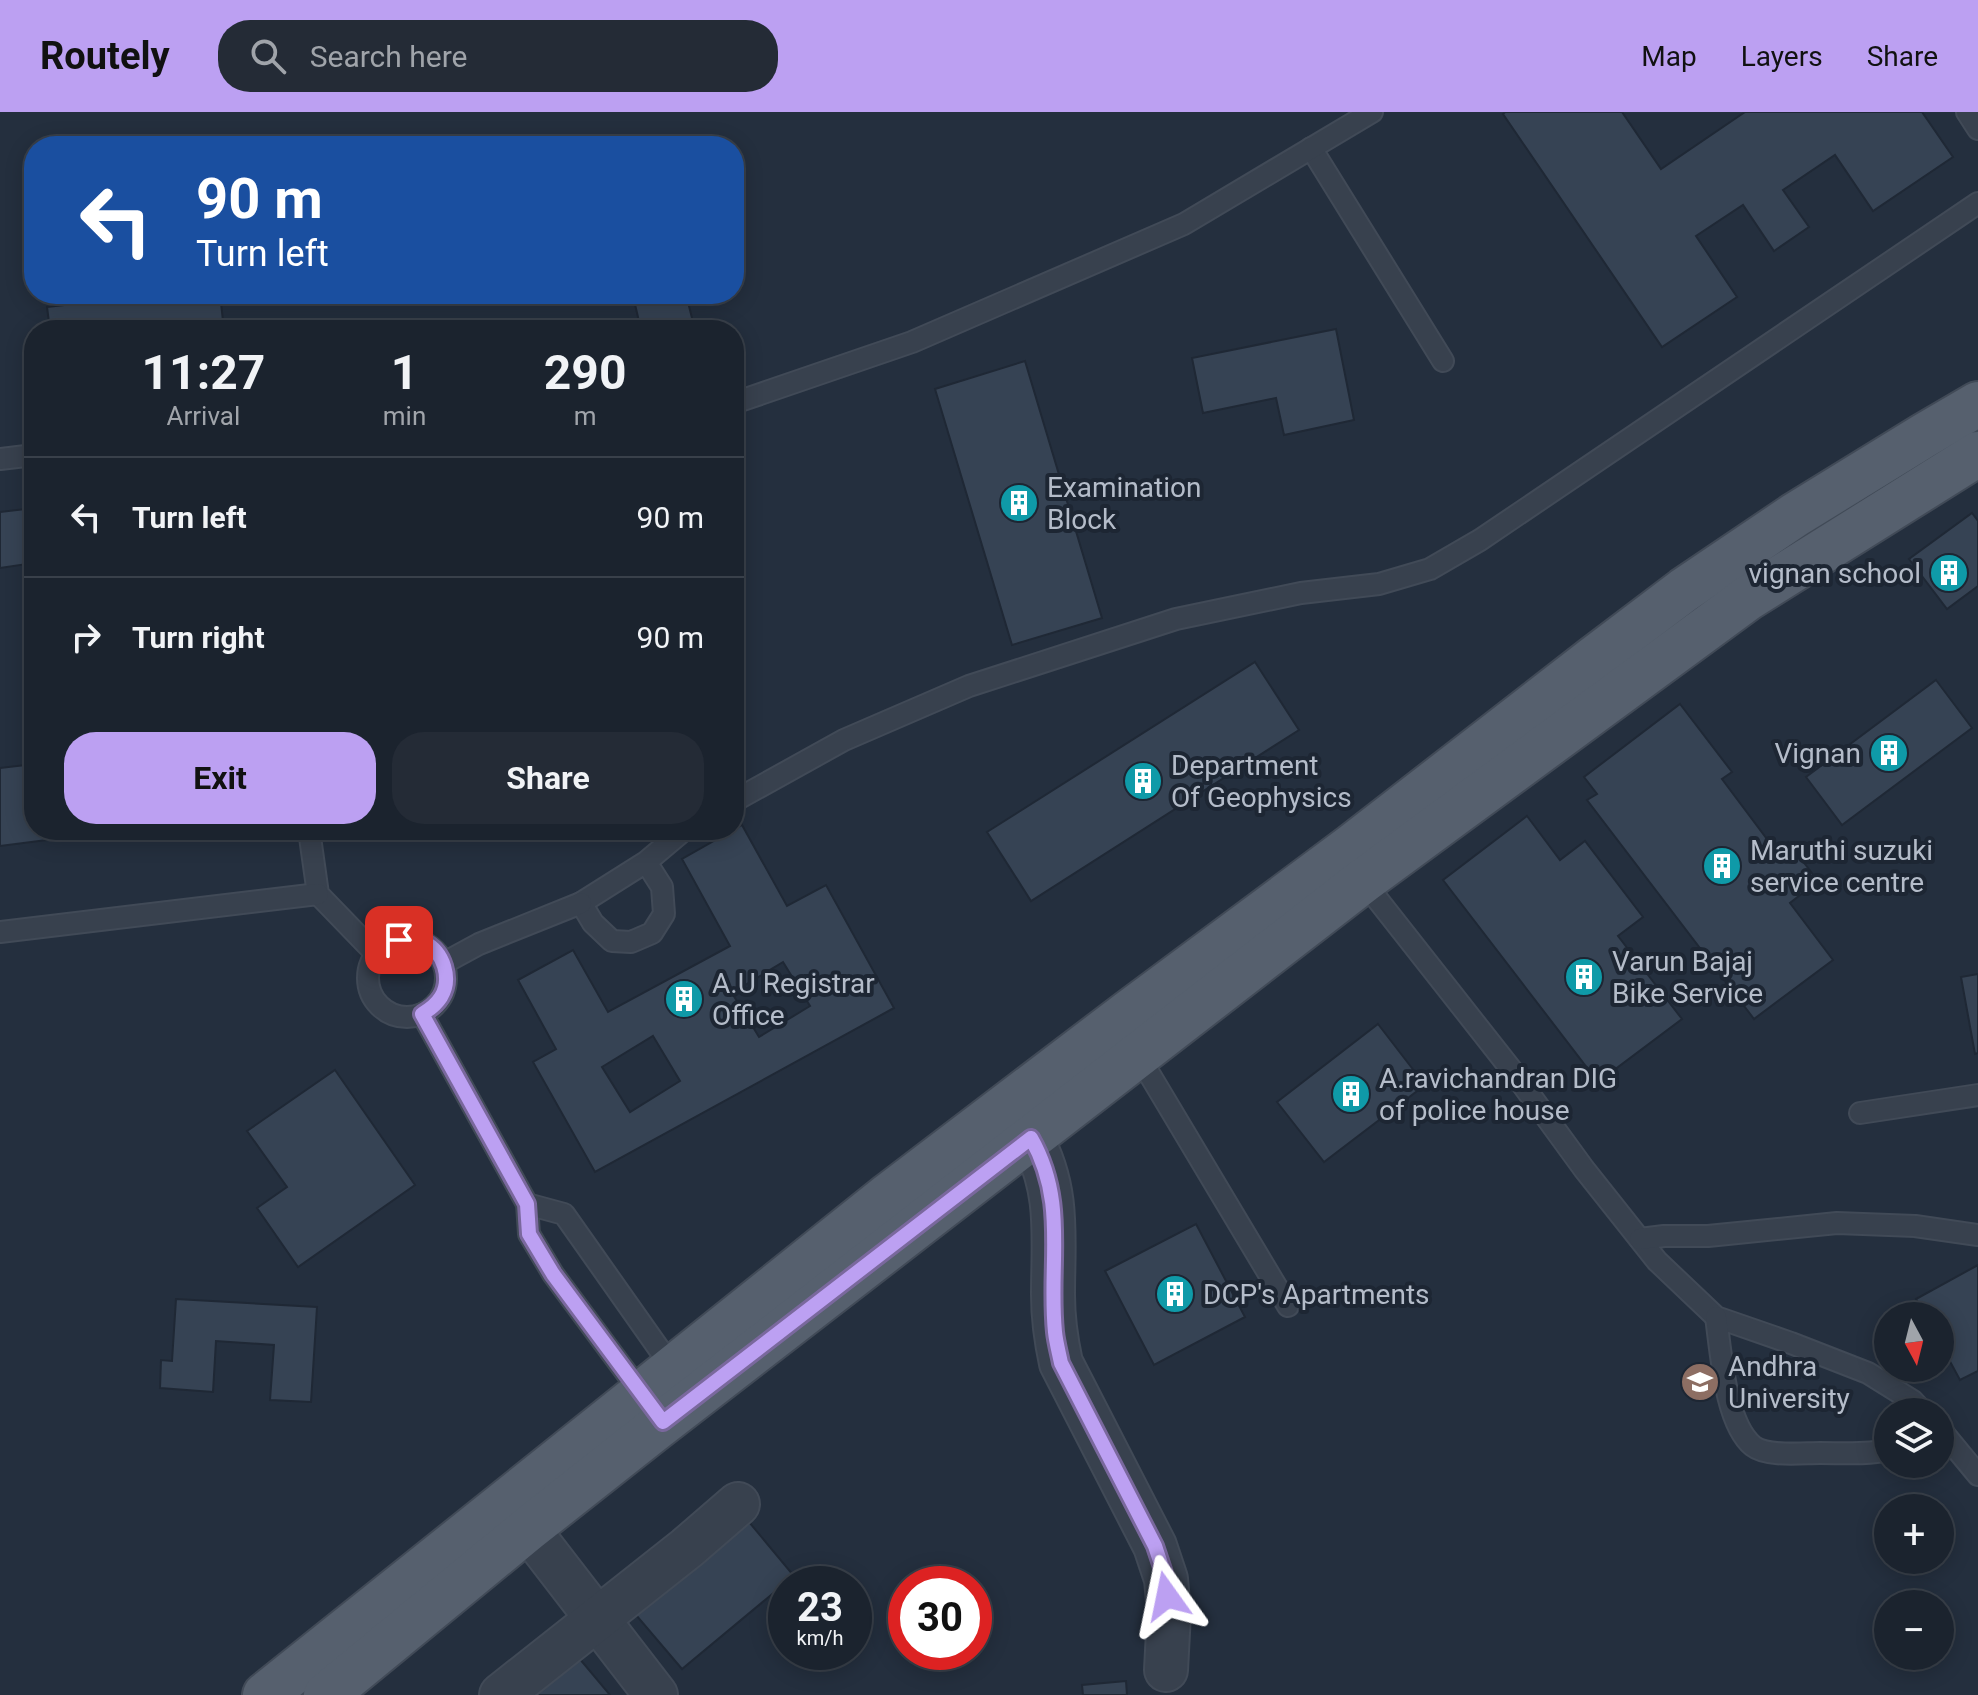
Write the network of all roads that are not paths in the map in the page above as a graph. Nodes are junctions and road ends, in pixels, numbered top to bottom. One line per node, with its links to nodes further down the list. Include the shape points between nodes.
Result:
1 (1372, 112): 2 (lane)
2 (1311, 148): 4 (lane); 5 (lane, via 1184,224 912,342)
3 (1978, 203): 10 (lane, via 1430,569 1379,584 1301,593 1176,619 1031,665 844,740)
4 (1443, 361)
5 (744, 400)
6 (1978, 404): 30 (main road, via 1795,515 1684,590 889,1195)
7 (1978, 454): 14 (main road, via 1748,598)
8 (24, 456): 9 (lane)
9 (0, 459)
10 (744, 795)
11 (310, 840): 15 (lane)
12 (672, 840): 13 (lane)
13 (646, 862): 16 (lane); 16 (lane, via 662,887 664,914 652,933 631,942 612,941)
14 (1363, 881): 21 (main road); 27 (lane)
15 (318, 894): 17 (lane); 18 (lane)
16 (581, 903): 19 (lane)
17 (0, 932)
18 (376, 954): 19 (lane, via 386,945 412,939 426,943); 20 (lane, via 368,979 378,1003 398,1016)
19 (444, 963): 20 (lane, via 445,988)
20 (422, 1014): 25 (lane)
21 (1138, 1055): 24 (main road); 28 (lane)
22 (1978, 1095): 23 (lane)
23 (1860, 1113)
24 (1031, 1138): 30 (main road); 38 (street, via 1050,1186 1055,1335 1061,1363 1155,1546 1166,1579)
25 (527, 1204): 30 (lane, via 529,1234 553,1274); 30 (lane, via 564,1214)
26 (1978, 1235): 27 (lane, via 1837,1223)
27 (1640, 1239): 29 (lane)
28 (1288, 1306)
29 (1716, 1317): 31 (lane, via 1868,1373); 33 (lane, via 1730,1405 1754,1447 1770,1453)
30 (668, 1395): 36 (main road); 39 (main road)
31 (1908, 1398)
32 (1954, 1447): 34 (lane)
33 (1874, 1450)
34 (1978, 1475)
35 (738, 1504): 37 (street)
36 (528, 1529): 37 (street); 40 (main road)
37 (597, 1619): 41 (street); 42 (street)
38 (1166, 1670)
39 (265, 1695)
40 (326, 1695)
41 (501, 1695)
42 (656, 1695)

